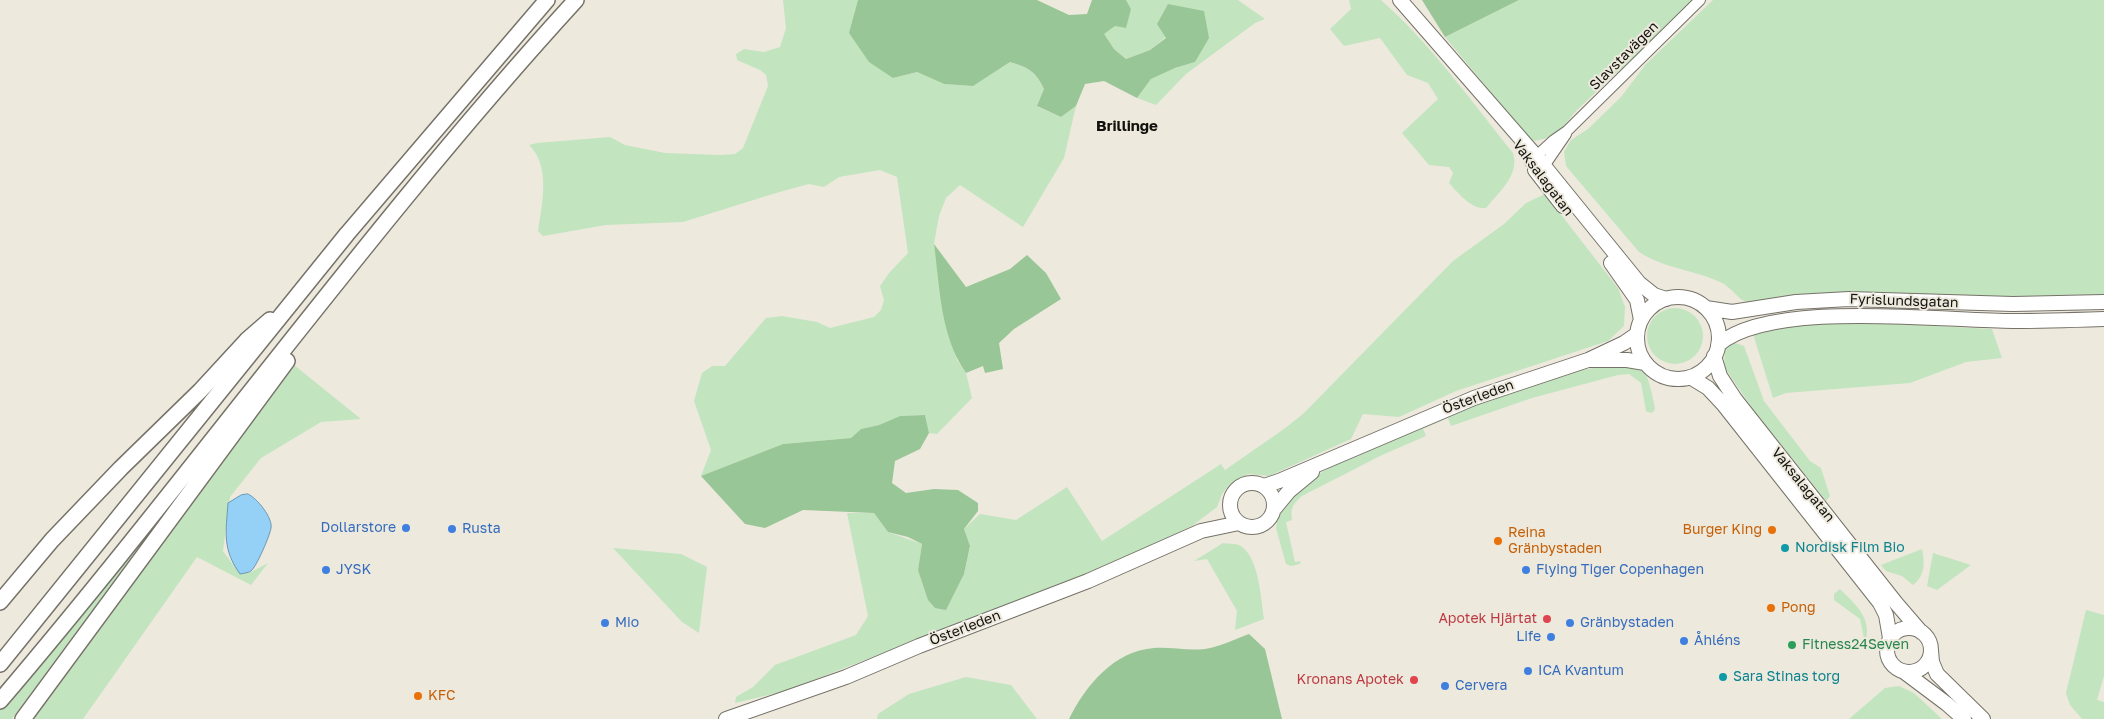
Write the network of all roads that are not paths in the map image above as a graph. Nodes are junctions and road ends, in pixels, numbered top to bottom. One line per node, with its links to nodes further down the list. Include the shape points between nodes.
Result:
1 (547, 0): 7 (highway)
2 (576, 0): 6 (highway, via 470,119)
3 (1400, 0): 5 (main road, Vaksalagatan)
4 (1700, 0): 5 (street, Slavstavägen, via 1567,131)
5 (1537, 165): 8 (main road, Vaksalagatan, via 1638,283); 12 (main road, Vaksalagatan, via 1632,291 1640,306)
6 (364, 249): 30 (highway); 31 (highway, via 350,280 296,348)
7 (296, 298): 24 (highway, via 247,340 200,392 121,468 52,540); 28 (highway)
8 (1666, 299): 10 (main road, via 1683,297); 12 (main road, via 1649,309)
9 (2104, 302): 10 (main road, Fyrislundsgatan, via 2013,304 1849,299 1796,302 1732,312)
10 (1706, 308): 14 (main road, via 1715,321)
11 (2104, 319): 14 (main road, Fyrislundsgatan, via 2012,321 1851,315 1752,326 1730,336)
12 (1641, 320): 13 (main road)
13 (1637, 334): 15 (main road, Österleden); 16 (main road, via 1638,349)
14 (1716, 350): 17 (main road, via 1704,369); 25 (main road, Vaksalagatan, via 1720,376 1735,399)
15 (1588, 360): 16 (main road, Österleden); 18 (main road, Österleden, via 1474,398)
16 (1645, 363): 17 (main road, via 1663,376 1674,379)
17 (1690, 377): 26 (main road, Vaksalagatan, via 1708,388 1723,404 1880,603)
18 (1370, 442): 19 (main road, Österleden); 21 (main road, Österleden, via 1316,469 1289,491)
19 (1264, 486): 20 (main road, via 1254,482 1244,484 1235,490); 21 (main road, via 1272,495)
20 (1230, 504): 22 (main road, via 1232,515); 23 (main road, Österleden)
21 (1275, 508): 22 (main road, via 1270,519 1261,526 1251,528)
22 (1239, 523): 23 (main road, Österleden)
23 (1201, 531): 32 (main road, Österleden, via 846,677)
24 (0, 602)
25 (1921, 632): 26 (main road, via 1904,628); 27 (main road)
26 (1890, 638): 29 (main road, via 1888,656 1894,666)
27 (1931, 649): 29 (main road, via 1922,667); 34 (main road, via 1937,674)
28 (0, 664)
29 (1903, 671): 33 (main road)
30 (0, 701)
31 (24, 719)
32 (726, 719)
33 (1964, 719)
34 (1984, 719)

